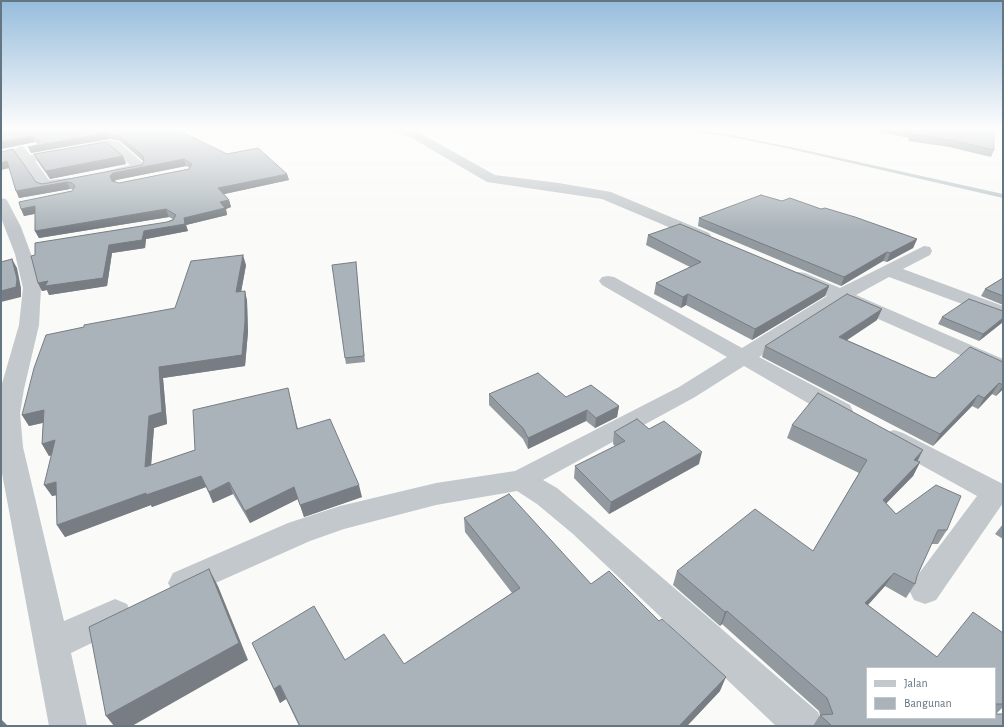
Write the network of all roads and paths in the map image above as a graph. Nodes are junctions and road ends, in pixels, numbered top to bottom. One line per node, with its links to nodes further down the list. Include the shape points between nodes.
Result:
1 (25, 162): 5 (street)
2 (134, 162): 6 (street, via 139,167)
3 (462, 162): 11 (street, via 492,179 606,195)
4 (50, 169): 5 (street)
5 (35, 172): 9 (street, via 44,185 81,186)
6 (98, 176)
7 (148, 178): 8 (street)
8 (110, 186)
9 (50, 198)
10 (8, 205): 20 (street, via 28,247 32,288 28,325)
11 (718, 242)
12 (924, 251): 13 (street)
13 (888, 270): 16 (street); 17 (street)
14 (786, 271): 16 (street)
15 (608, 281): 18 (street)
16 (842, 295): 18 (street); 19 (street)
17 (1003, 313)
18 (742, 357): 22 (street, via 687,392); 23 (street, via 869,425)
19 (1003, 367)
20 (10, 370): 21 (street, via 12,390)
21 (5, 435): 25 (street, via 10,447)
22 (521, 480): 25 (street, via 383,506 299,532); 27 (street, via 546,496 583,526)
23 (999, 488): 24 (street)
24 (925, 590)
25 (52, 644): 26 (street)
26 (68, 726)
27 (804, 726)

